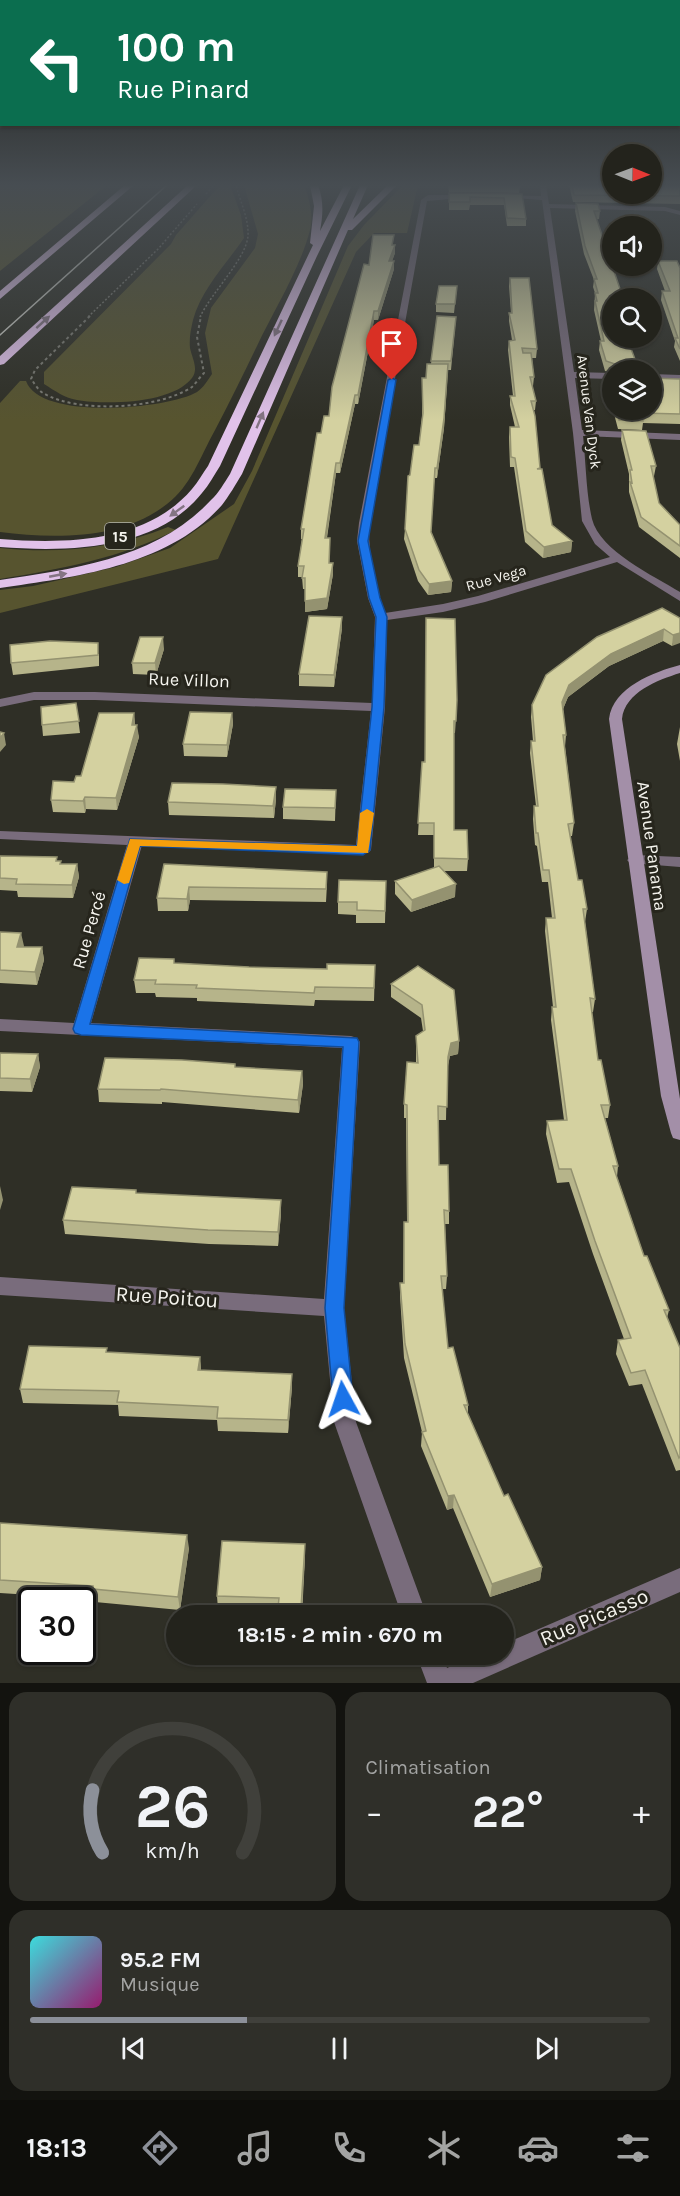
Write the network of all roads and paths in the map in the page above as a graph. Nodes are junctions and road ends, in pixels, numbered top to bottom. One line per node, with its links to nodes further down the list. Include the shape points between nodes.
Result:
1 (38, 264): 9 (highway)
2 (108, 264): 10 (highway, one-way to 2)
3 (143, 264): 4 (path, via 35,370 31,379 36,388 73,403 116,406 160,400 197,384 204,373 197,337 202,312)
4 (233, 264)
5 (308, 264): 17 (highway, 15, one-way to 17, via 214,466 190,501 160,522 112,538 57,545)
6 (329, 264): 19 (highway, one-way to 6, via 132,555 179,534 212,509 236,474)
7 (412, 264): 21 (street, via 364,523 363,541)
8 (554, 264): 11 (street, Avenue Van Dyck)
9 (0, 295)
10 (0, 362)
11 (569, 375): 12 (street); 15 (street, Avenue Van Dyck)
12 (602, 376)
13 (662, 377): 14 (street)
14 (680, 378)
15 (578, 433): 16 (street); 18 (street, Avenue Van Dyck, via 587,521 599,542)
16 (680, 437)
17 (0, 543)
18 (618, 558): 20 (street, Avenue Van Dyck); 21 (street, Rue Vega, via 481,599)
19 (0, 585)
20 (680, 597)
21 (381, 617): 24 (street)
22 (680, 669): 27 (street, Avenue Panama, via 643,684 617,712)
23 (0, 703): 24 (street, Rue Villon, via 34,696 84,696)
24 (378, 707): 26 (street, via 363,850)
25 (0, 835): 26 (street)
26 (135, 842): 30 (street, Rue Percé)
27 (635, 860): 28 (street); 31 (street, Avenue Panama, via 670,1096)
28 (680, 862)
29 (0, 1025): 30 (street)
30 (81, 1029): 33 (street, via 351,1042)
31 (680, 1134)
32 (0, 1286): 33 (street, Rue Poitou)
33 (334, 1308): 35 (street, via 345,1422)
34 (680, 1580): 37 (street, Rue Picasso)
35 (411, 1605)
36 (434, 1665): 37 (street)
37 (441, 1683)

